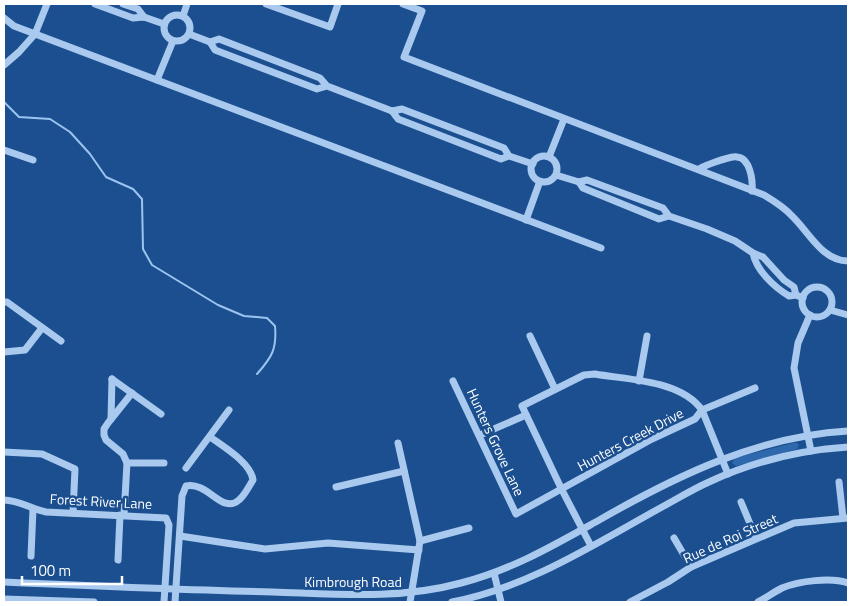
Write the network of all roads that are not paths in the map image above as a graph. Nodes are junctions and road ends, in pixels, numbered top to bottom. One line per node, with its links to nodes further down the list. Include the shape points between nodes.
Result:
1 (47, 4): 12 (street)
2 (95, 4): 9 (street, via 133,18)
3 (123, 4): 9 (street, via 138,9)
4 (187, 4): 8 (street)
5 (266, 4): 6 (street, via 330,27)
6 (338, 4)
7 (403, 4): 20 (street, via 422,11 404,57)
8 (183, 16): 11 (street, via 174,15); 13 (street, via 189,23)
9 (144, 17): 11 (street)
10 (4, 18): 12 (street, via 14,26)
11 (164, 24): 14 (street, via 166,37)
12 (35, 34): 16 (street); 17 (street)
13 (189, 34): 14 (street, via 182,41); 15 (street)
14 (173, 41): 17 (street)
15 (210, 42): 18 (street, via 219,39 320,78); 18 (street, via 215,50 317,89)
16 (4, 66)
17 (157, 80): 32 (street)
18 (327, 86): 19 (street)
19 (392, 111): 22 (street, via 402,109 494,144 504,148); 22 (street, via 398,119 501,159)
20 (564, 119): 23 (street); 26 (street)
21 (4, 150): 24 (street)
22 (509, 156): 25 (street)
23 (549, 157): 25 (street, via 541,157); 27 (street, via 557,166)
24 (33, 160)
25 (533, 164): 28 (street, via 532,174)
26 (699, 169): 30 (street); 30 (street, via 736,156 742,158 750,173)
27 (556, 175): 28 (street, via 550,181); 29 (street)
28 (540, 181): 32 (street)
29 (579, 182): 31 (street, via 587,180 664,208); 31 (street, via 583,188 659,219)
30 (752, 191): 35 (street, via 764,195 793,216 825,253)
31 (669, 216): 34 (street, via 723,236)
32 (526, 220): 33 (street)
33 (601, 248)
34 (753, 253): 36 (street, via 763,257); 37 (street, via 754,263)
35 (848, 261)
36 (783, 279): 37 (street); 38 (street)
37 (776, 287): 38 (street, via 789,296)
38 (800, 296): 40 (street, via 814,287 824,288 831,296); 41 (street)
39 (4, 302): 43 (street)
40 (830, 310): 41 (street, via 823,316); 42 (street)
41 (810, 315): 61 (street, via 798,343 794,368)
42 (848, 315)
43 (42, 328): 46 (street); 47 (street, via 25,350)
44 (530, 336): 51 (street)
45 (647, 336): 49 (street)
46 (61, 341)
47 (4, 352)
48 (453, 380): 59 (street, Hunters Grove Lane)
49 (639, 381): 51 (street, via 584,375); 54 (street, via 672,387 697,402)
50 (755, 388): 54 (street, Hunters Creek Drive)
51 (556, 389): 56 (street, via 522,406)
52 (132, 393): 55 (street); 57 (street); 57 (street, via 112,379)
53 (228, 410): 60 (street)
54 (702, 410): 66 (street); 74 (street, Hunters Creek Drive, via 695,419 652,439)
55 (161, 414)
56 (526, 415): 59 (street); 74 (street)
57 (111, 419): 67 (street, via 104,435 123,454)
58 (848, 431): 61 (street, Kimbrough Road)
59 (480, 435): 79 (street, Hunters Grove Lane)
60 (210, 436): 69 (street); 84 (street, via 246,465 254,480 240,499 232,504 225,503 202,487 186,486 182,496)
61 (808, 436): 64 (street); 66 (street, Kimbrough Road, via 749,449)
62 (398, 443): 70 (street)
63 (848, 447): 64 (street)
64 (811, 451): 71 (street)
65 (4, 452): 78 (street, via 42,454 75,469)
66 (722, 459): 71 (street); 83 (street, Kimbrough Road, via 677,478)
67 (127, 463): 68 (street); 80 (street)
68 (164, 463)
69 (186, 468)
70 (404, 471): 73 (street); 87 (street)
71 (728, 474): 88 (street, via 707,482)
72 (839, 482): 81 (street)
73 (336, 486)
74 (562, 490): 79 (street, Hunters Creek Drive); 83 (street)
75 (4, 500): 77 (street, Forest River Lane)
76 (741, 502): 86 (street)
77 (33, 509): 78 (street, Forest River Lane); 90 (street)
78 (74, 513): 80 (street, Forest River Lane)
79 (516, 514)
80 (122, 515): 91 (street); 96 (street, Forest River Lane, via 159,516 168,521)
81 (845, 518): 86 (street, Rue de Roi Street, via 794,523)
82 (469, 528): 87 (street)
83 (582, 530): 88 (street); 93 (street, Kimbrough Road)
84 (180, 536): 89 (street, via 265,549 328,543); 97 (street)
85 (674, 538): 92 (street)
86 (756, 538): 92 (street, Rue de Roi Street)
87 (420, 541): 89 (street)
88 (591, 546): 98 (street)
89 (419, 550): 99 (street)
90 (31, 556)
91 (118, 560)
92 (690, 567): 109 (street, Rue de Roi Street)
93 (494, 574): 98 (street); 99 (street, Kimbrough Road)
94 (4, 582): 96 (street, Kimbrough Road)
95 (848, 583): 110 (street, via 820,580 800,583 782,588)
96 (165, 588): 97 (street, Kimbrough Road); 104 (street)
97 (176, 589): 101 (street, Kimbrough Road); 105 (street)
98 (498, 590): 107 (street); 108 (street)
99 (410, 593): 101 (street, Kimbrough Road); 106 (street)
100 (4, 598): 102 (street)
101 (313, 598)
102 (45, 601): 103 (street)
103 (94, 602)
104 (164, 602)
105 (175, 602)
106 (410, 602)
107 (452, 602)
108 (501, 602)
109 (630, 602)
110 (758, 602)

